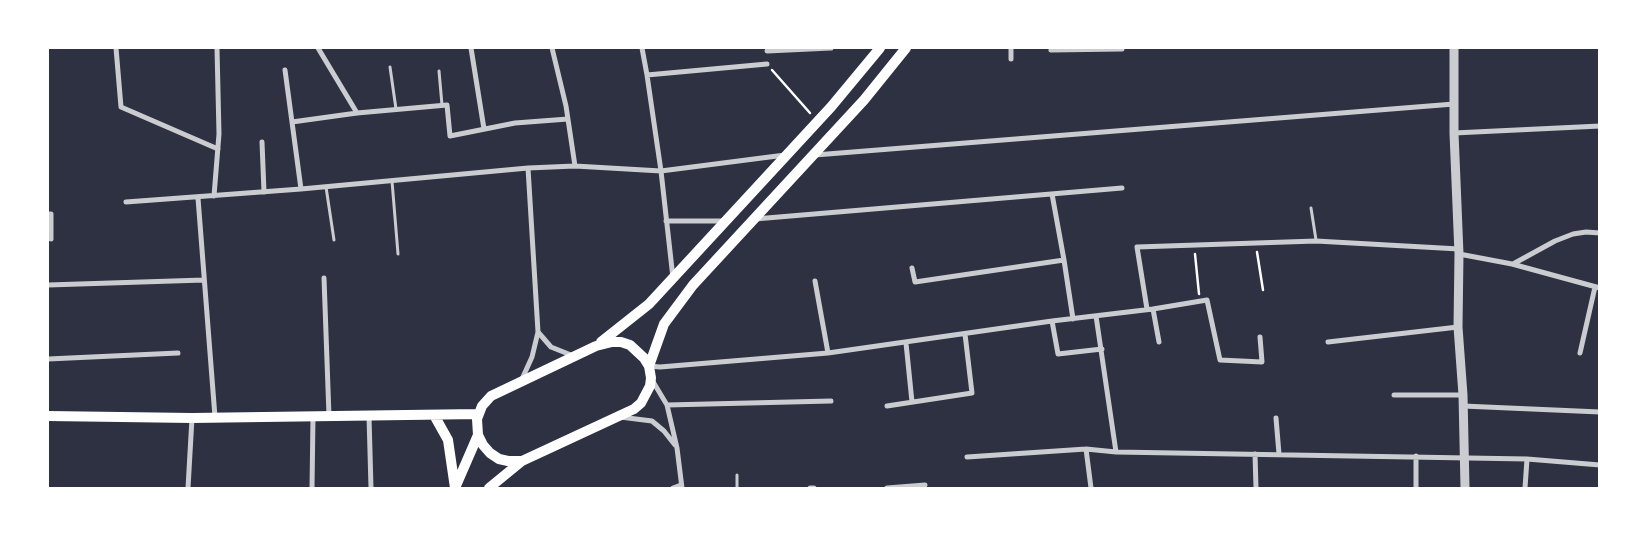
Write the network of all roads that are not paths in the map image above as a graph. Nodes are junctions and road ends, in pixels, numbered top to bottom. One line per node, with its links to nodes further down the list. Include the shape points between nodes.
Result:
1 (116, 48): 31 (street, via 121,107)
2 (217, 48): 31 (street)
3 (318, 48): 24 (street)
4 (471, 48): 28 (street)
5 (552, 48): 25 (street)
6 (642, 48): 20 (street)
7 (831, 48): 14 (street)
8 (880, 48): 32 (main road)
9 (906, 48): 33 (main road, via 864,100)
10 (1011, 48): 15 (street)
11 (1052, 48): 13 (street)
12 (1454, 48): 21 (street)
13 (1122, 50)
14 (767, 51)
15 (1011, 59)
16 (766, 64): 20 (street)
17 (390, 66): 23 (lane)
18 (285, 70): 26 (street)
19 (439, 71): 22 (lane)
20 (648, 75): 36 (street)
21 (1455, 104): 29 (street); 33 (street)
22 (442, 105): 23 (street); 28 (street, via 447,105 450,136)
23 (396, 109): 24 (street)
24 (357, 113): 26 (street)
25 (568, 119): 28 (street); 34 (street)
26 (292, 122): 40 (street)
27 (1600, 126): 29 (street)
28 (484, 129)
29 (1454, 133): 55 (street)
30 (262, 142): 41 (street)
31 (218, 149): 43 (street)
32 (788, 154): 36 (street); 50 (main road)
33 (812, 155): 48 (main road)
34 (575, 166): 35 (street); 36 (street)
35 (528, 168): 37 (street); 71 (street)
36 (661, 171): 49 (street)
37 (392, 181): 38 (street); 56 (lane)
38 (326, 187): 40 (street); 53 (lane)
39 (1122, 188): 42 (street)
40 (301, 189): 41 (street)
41 (264, 192): 43 (street)
42 (1052, 194): 48 (street); 57 (street)
43 (214, 196): 44 (street)
44 (198, 198): 45 (street); 62 (street)
45 (126, 202)
46 (1311, 208): 54 (lane)
47 (48, 214): 52 (street, via 51,214)
48 (754, 219): 84 (main road, via 693,285 664,324)
49 (666, 221): 50 (street); 61 (street)
50 (726, 221): 61 (main road)
51 (1600, 232): 58 (street, via 1573,234)
52 (51, 239)
53 (334, 240)
54 (1316, 241): 55 (street); 66 (street, via 1137,247)
55 (1459, 251): 58 (street); 70 (street)
56 (398, 254)
57 (1064, 260): 59 (street, via 915,282); 68 (street)
58 (1512, 264): 65 (street)
59 (912, 268)
60 (324, 278): 99 (street)
61 (673, 279): 77 (main road, via 649,304)
62 (204, 280): 64 (street); 100 (street)
63 (815, 281): 80 (street)
64 (48, 285)
65 (1597, 287): 81 (street)
66 (1150, 309): 67 (street); 73 (street, via 1207,300 1220,360 1262,362); 74 (street)
67 (1096, 316): 68 (street); 78 (street)
68 (1073, 319): 69 (street)
69 (1052, 321): 72 (street); 78 (street, via 1058,354)
70 (1458, 327): 75 (street); 88 (street)
71 (538, 332): 82 (street, via 555,350); 86 (street, via 532,358)
72 (965, 334): 76 (street); 90 (street, via 972,393)
73 (1260, 337)
74 (1159, 342)
75 (1328, 342)
76 (906, 343): 80 (street); 90 (street)
77 (596, 346): 82 (main road); 84 (main road, via 612,342 630,345)
78 (1102, 349): 108 (street)
79 (178, 353): 83 (street)
80 (828, 353): 84 (street)
81 (1580, 353)
82 (575, 356): 86 (main road)
83 (48, 359)
84 (648, 366): 85 (main road)
85 (651, 378): 91 (street); 102 (main road, via 641,403)
86 (520, 382): 95 (main road, via 491,396)
87 (1394, 395): 88 (street)
88 (1462, 395): 93 (street)
89 (831, 401): 91 (street)
90 (912, 402): 92 (street)
91 (667, 405): 106 (street)
92 (887, 406)
93 (1463, 406): 94 (street); 112 (street)
94 (1600, 412)
95 (478, 414): 97 (main road); 105 (main road)
96 (369, 415): 97 (main road); 99 (main road); 122 (street)
97 (434, 415): 123 (main road, via 448,440)
98 (48, 416): 103 (main road)
99 (329, 416): 101 (main road)
100 (215, 417): 101 (main road); 103 (main road)
101 (313, 417): 121 (street)
102 (618, 417): 106 (street, via 652,421); 115 (main road)
103 (192, 418): 120 (street)
104 (1276, 418): 110 (street)
105 (478, 435): 115 (main road, via 482,445 499,459); 123 (main road)
106 (677, 448): 119 (street)
107 (1086, 449): 108 (street); 113 (street); 131 (street)
108 (1116, 452): 109 (street)
109 (1255, 454): 110 (street); 132 (street)
110 (1279, 454): 111 (street)
111 (1416, 456): 112 (street); 133 (street)
112 (1464, 457): 114 (street); 134 (street)
113 (967, 458)
114 (1528, 458): 116 (street); 135 (street)
115 (522, 461): 124 (main road)
116 (1600, 465)
117 (737, 475): 126 (lane)
118 (926, 485): 130 (street)
119 (682, 487): 125 (street)
120 (188, 488)
121 (312, 488)
122 (371, 488)
123 (455, 488)
124 (489, 488)
125 (673, 488)
126 (737, 488)
127 (810, 488): 128 (street)
128 (814, 488)
129 (887, 488): 130 (street)
130 (892, 488)
131 (1090, 488)
132 (1256, 488)
133 (1416, 488)
134 (1465, 488)
135 (1525, 488)

